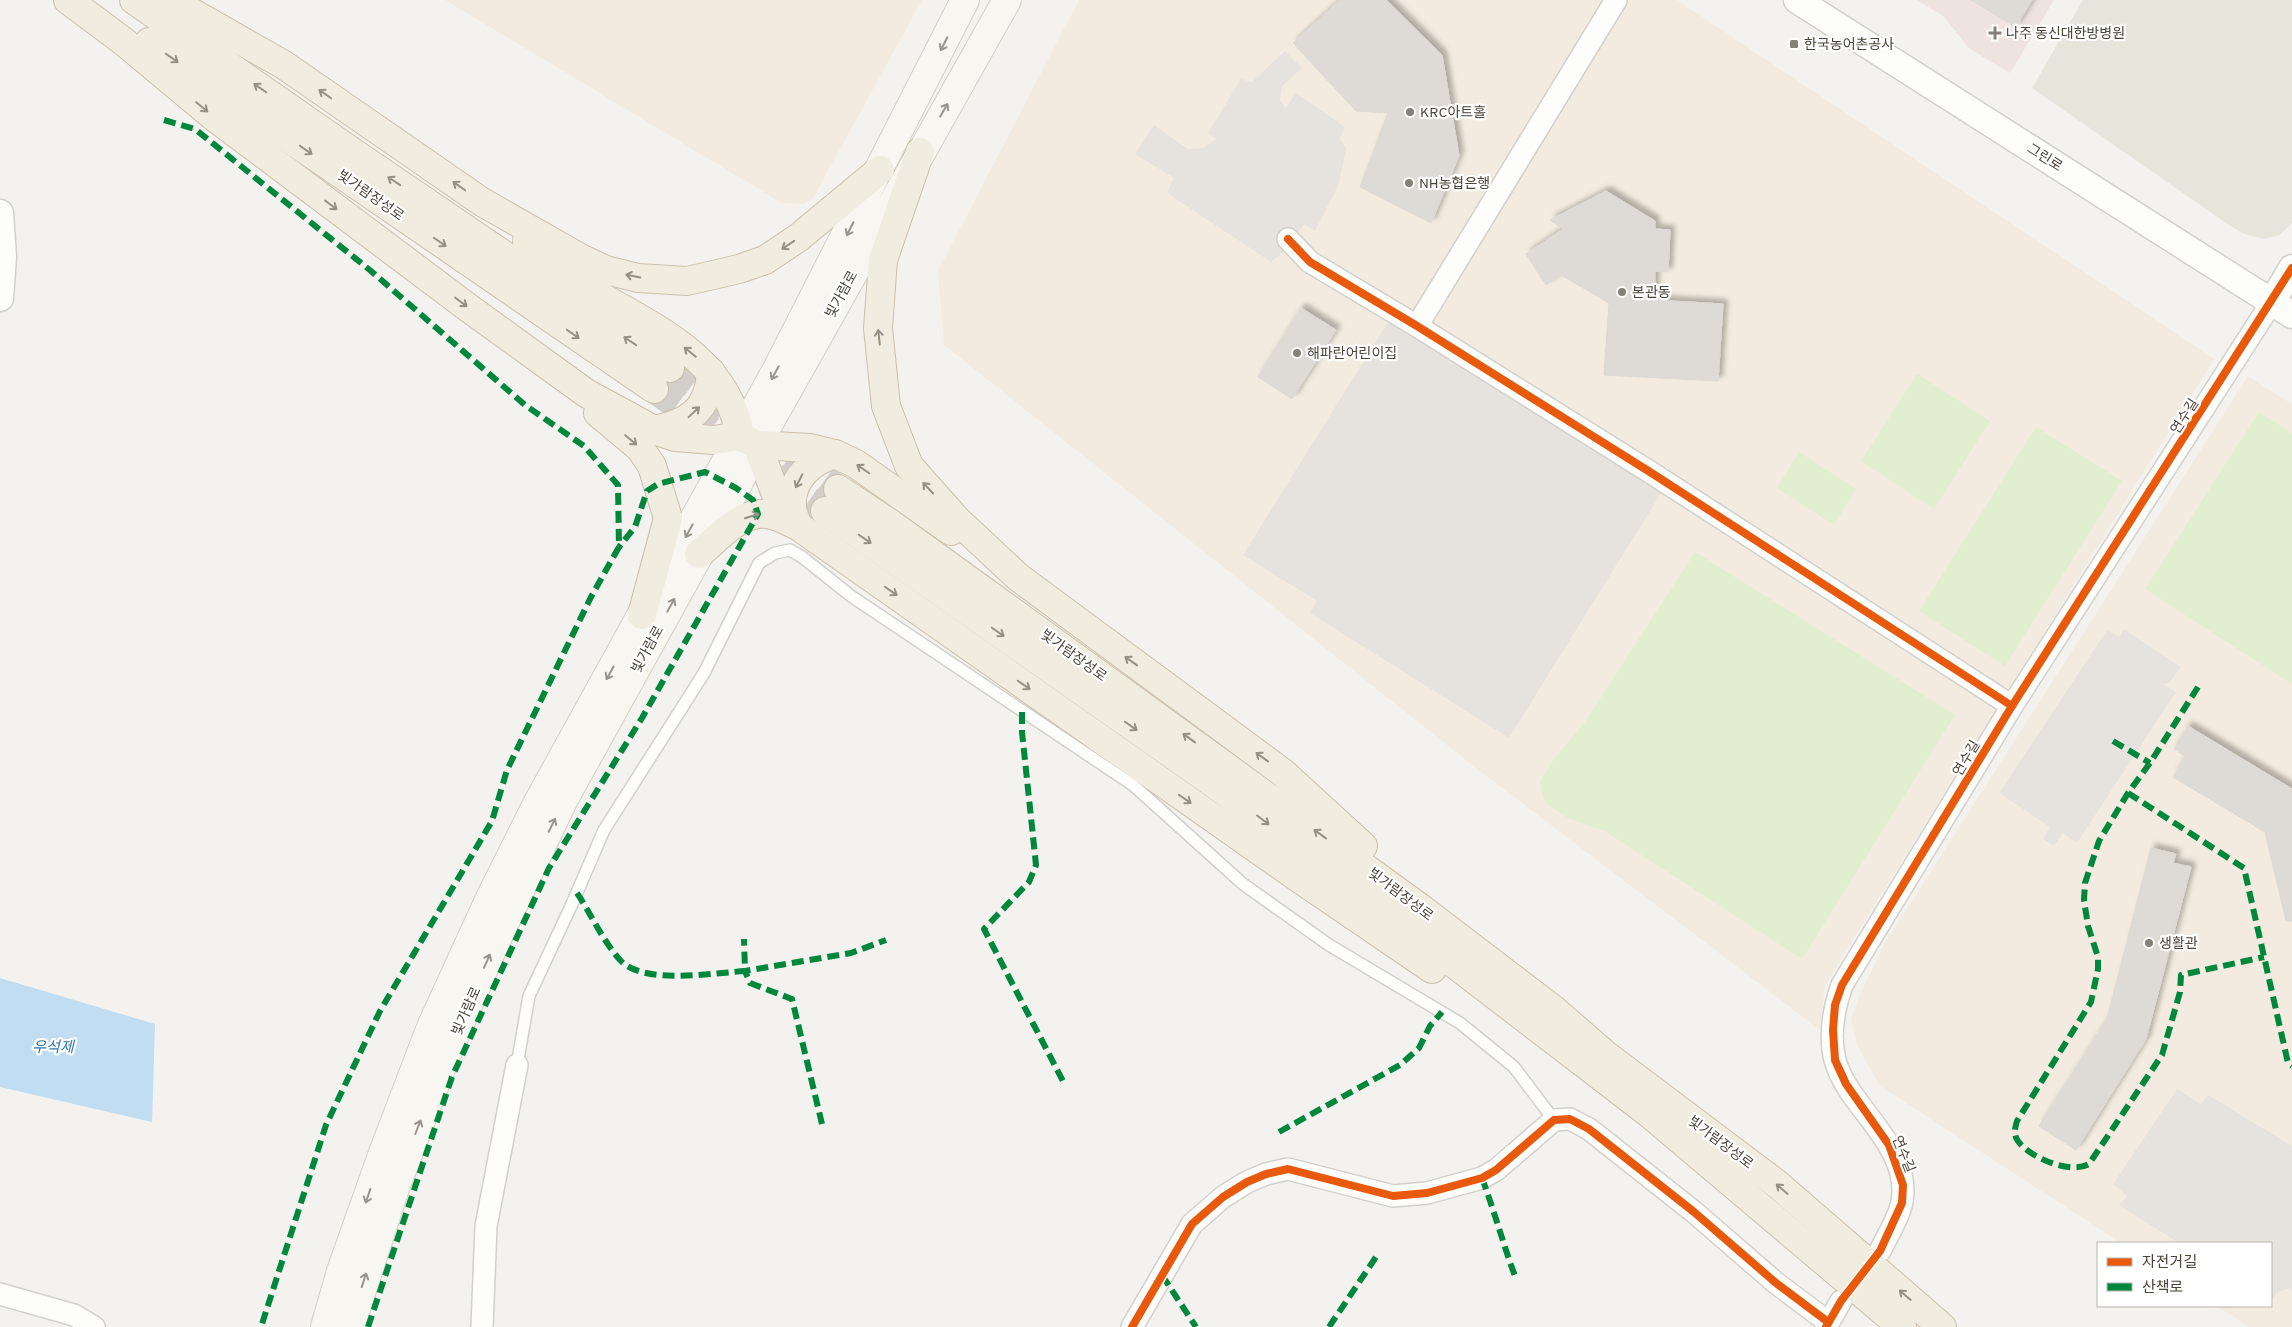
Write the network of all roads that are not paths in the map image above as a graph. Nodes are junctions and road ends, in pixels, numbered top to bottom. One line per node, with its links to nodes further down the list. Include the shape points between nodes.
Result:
1 (68, 0): 22 (highway, one-way to 22, via 213,116)
2 (89, 0): 21 (highway, 빛가람장성로, one-way to 21)
3 (134, 0): 19 (highway, 빛가람장성로, one-way to 3)
4 (170, 0): 11 (highway, one-way to 4, via 284,65)
5 (966, 0): 10 (main road, 빛가람로, one-way to 10)
6 (1007, 0): 9 (main road, 빛가람로, one-way to 6)
7 (1616, 0): 18 (street)
8 (1797, 0): 17 (street, 그린로)
9 (920, 152): 24 (main road, 빛가람로); 28 (highway, one-way to 9, via 957,520 909,466 886,406 878,328 883,260)
10 (880, 170): 11 (highway, one-way to 11, via 798,238 765,260 687,281 638,278 606,270); 24 (main road, 빛가람로, one-way to 24, via 777,369)
11 (482, 202): 20 (highway, one-way to 11, via 680,344 561,271)
12 (0, 213): 15 (street, via 3,257)
13 (1288, 239): 18 (street, via 1310,262)
14 (2292, 268): 17 (street)
15 (0, 293): 16 (street)
16 (0, 298)
17 (2282, 308): 30 (street, 연수길)
18 (1417, 326): 30 (street)
19 (670, 368)
20 (711, 372): 23 (highway, one-way to 20, via 685,420 698,410 706,400); 24 (highway, via 722,385)
21 (654, 389)
22 (586, 393): 23 (highway); 29 (highway, one-way to 29, via 595,410 640,448 652,466 668,518)
23 (654, 430): 24 (highway, via 698,440)
24 (748, 441): 25 (highway); 26 (highway, via 777,498); 27 (main road, 빛가람로); 29 (main road, 빛가람로, one-way to 29)
25 (835, 454): 26 (highway, one-way to 26, via 812,463 797,482 791,508); 28 (highway, one-way to 25, via 856,464)
26 (798, 526): 27 (highway, one-way to 26, via 740,520 758,514 772,514); 34 (highway, one-way to 34, via 1300,880 1435,970 1622,1114)
27 (699, 554): 41 (main road, 빛가람로, one-way to 27, via 395,1188 446,1056 495,943 564,799)
28 (1018, 577): 32 (highway, one-way to 28, via 1654,1075 1595,1024 1389,867 1282,772)
29 (642, 615): 40 (main road, 빛가람로, one-way to 40, via 537,804 490,898 432,1028 384,1150)
30 (2012, 706): 35 (street, 연수길, via 1842,985 1835,1005 1835,1060 1846,1084 1889,1145 1903,1186 1902,1203)
31 (517, 1065): 33 (lane, via 529,996 604,830 704,673 758,563 774,553 790,550 851,596 1133,785 1243,884 1308,931 1460,1023 1514,1067); 42 (street, via 486,1226)
32 (1671, 1104): 34 (highway, 빛가람장성로, one-way to 34, via 1607,1056 1554,1010 1283,806 891,524 832,500 1446,958 1650,1114); 45 (highway, 빛가람장성로, one-way to 32, via 1777,1184)
33 (1554, 1120): 38 (street, via 1570,1120 1589,1129 1694,1212); 43 (street, via 1496,1170 1482,1178 1427,1194 1393,1196 1288,1170 1247,1182 1223,1197 1192,1224)
34 (1704, 1160): 44 (highway, 빛가람장성로)
35 (1880, 1251)
36 (0, 1294): 39 (street, via 68,1313)
37 (1840, 1301): 38 (street)
38 (1827, 1325)
39 (94, 1327)
40 (325, 1327)
41 (350, 1327)
42 (482, 1327)
43 (1132, 1327)
44 (1902, 1327)
45 (1942, 1327)

